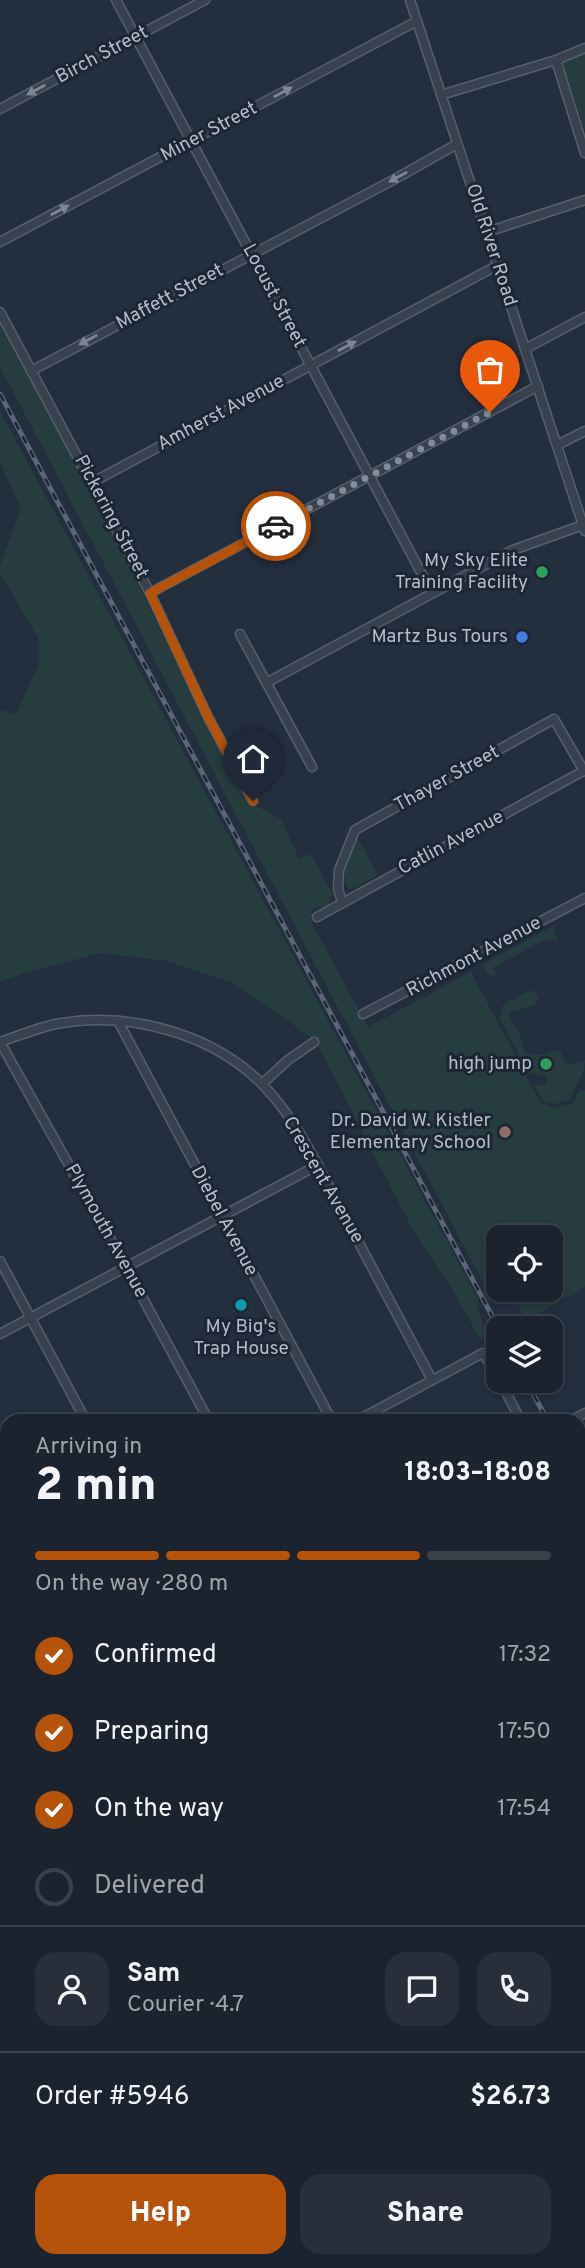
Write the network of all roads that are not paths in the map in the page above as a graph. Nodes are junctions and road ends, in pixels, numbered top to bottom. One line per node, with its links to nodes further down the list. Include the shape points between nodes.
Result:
1 (116, 0): 5 (street, Locust Street)
2 (205, 0): 5 (street, Birch Street)
3 (410, 0): 4 (street, Old River Road)
4 (417, 20): 8 (street, Old River Road); 10 (street, Miner Street, one-way to 4)
5 (136, 37): 9 (street, Birch Street, one-way to 9); 10 (street, Locust Street)
6 (585, 48): 7 (street)
7 (555, 60): 8 (street); 12 (street)
8 (441, 95): 11 (street, Old River Road)
9 (0, 109)
10 (191, 142): 15 (street, Miner Street, one-way to 10); 16 (street, Locust Street)
11 (457, 144): 14 (street, Old River Road); 16 (street, Maffett Street, one-way to 16)
12 (585, 153)
13 (585, 200): 14 (street)
14 (486, 232): 17 (street, Old River Road)
15 (0, 242)
16 (252, 254): 21 (street, Locust Street); 22 (street, Maffett Street, one-way to 22)
17 (498, 265): 20 (street, Old River Road); 21 (street, Amherst Avenue, one-way to 17)
18 (0, 312): 22 (street, Pickering Street)
19 (585, 317): 20 (street)
20 (525, 349): 23 (street, Old River Road)
21 (311, 365): 26 (street, Locust Street); 27 (street, Amherst Avenue)
22 (31, 371): 27 (street, Pickering Street)
23 (538, 386): 25 (street, Old River Road); 26 (street)
24 (585, 430): 25 (street)
25 (557, 445): 28 (street, Old River Road)
26 (371, 475): 29 (street); 30 (street, Locust Street)
27 (93, 482): 29 (street, Pickering Street)
28 (584, 528): 30 (street, via 513,550)
29 (150, 593): 35 (street, Pickering Street)
30 (432, 593): 32 (street)
31 (240, 635): 32 (street)
32 (266, 683): 33 (street)
33 (312, 767)
34 (584, 771): 37 (street, Catlin Avenue); 37 (street, Thayer Street, via 554,719 355,830 339,870)
35 (253, 801)
36 (585, 898): 39 (street, Richmont Avenue)
37 (342, 902): 38 (street, Catlin Avenue)
38 (317, 917)
39 (363, 1014)
40 (118, 1021): 41 (street, Crescent Avenue, via 54,1024); 43 (street, Crescent Avenue, via 172,1032 206,1045); 45 (street, Diebel Avenue)
41 (0, 1042): 47 (street, Plymouth Avenue)
42 (314, 1042): 43 (street)
43 (262, 1084): 44 (street, Crescent Avenue)
44 (318, 1165): 45 (street); 51 (street, Crescent Avenue)
45 (221, 1216): 47 (street); 55 (street, Diebel Avenue)
46 (0, 1261): 48 (street)
47 (126, 1267): 48 (street); 54 (street, Plymouth Avenue)
48 (31, 1318): 49 (street); 53 (street)
49 (0, 1334)
50 (486, 1358): 51 (street, via 483,1353)
51 (432, 1380): 56 (street)
52 (506, 1393): 57 (street)
53 (82, 1414)
54 (205, 1414)
55 (328, 1414)
56 (369, 1414)
57 (517, 1414)

